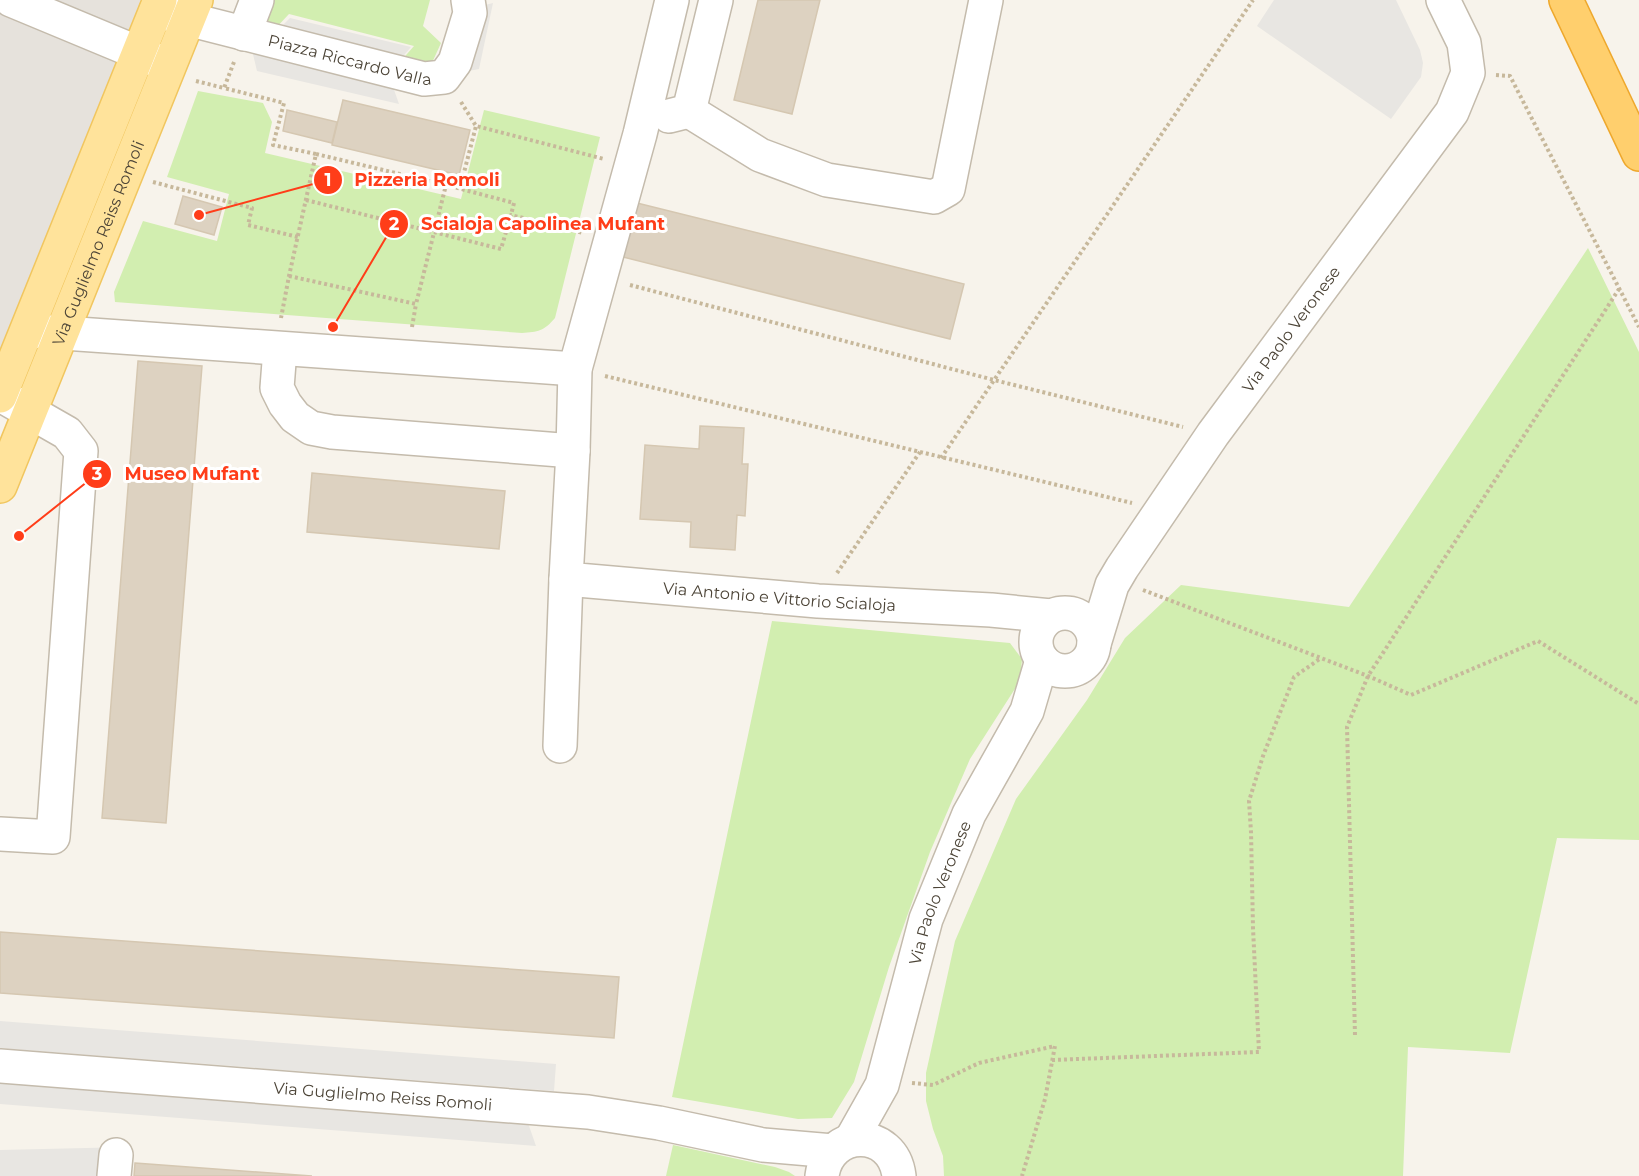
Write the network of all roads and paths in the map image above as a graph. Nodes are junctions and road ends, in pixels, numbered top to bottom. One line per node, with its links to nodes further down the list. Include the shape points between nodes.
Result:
1 (11, 0): 13 (street)
2 (257, 0): 12 (street, Piazza Riccardo Valla)
3 (468, 0): 16 (street, Piazza Riccardo Valla, via 470,13 455,62)
4 (672, 0): 20 (street)
5 (716, 0): 18 (street)
6 (986, 0): 18 (street, via 948,189 933,197 827,180 760,154)
7 (1253, 0): 40 (path)
8 (1443, 0): 15 (street, via 1464,43)
9 (1566, 0): 22 (highway)
10 (158, 5): 11 (street); 13 (main road, Via Guglielmo Reiss Romoli)
11 (192, 10): 12 (street); 14 (main road, Via Guglielmo Reiss Romoli)
12 (244, 34): 16 (street, Piazza Riccardo Valla, via 424,79); 17 (path)
13 (139, 53): 14 (street); 36 (main road, Via Guglielmo Reiss Romoli)
14 (181, 73): 17 (path); 37 (main road, Via Guglielmo Reiss Romoli)
15 (1468, 74): 34 (path, via 1510,76); 43 (street, Via Paolo Veronese, via 1452,112)
16 (444, 77): 19 (path)
17 (224, 88): 21 (path, via 284,103 273,145)
18 (689, 111): 20 (street, via 664,117)
19 (476, 126): 23 (path); 26 (path)
20 (640, 134): 23 (street)
21 (316, 154): 25 (path); 27 (path)
22 (1639, 154)
23 (631, 166): 31 (street)
24 (151, 182): 30 (path, via 252,208 248,225)
25 (446, 185): 26 (path); 29 (path)
26 (460, 188): 28 (path, via 514,203)
27 (306, 200): 29 (path); 30 (path)
28 (511, 215): 29 (path, via 501,249); 31 (path)
29 (435, 231): 32 (path, via 416,304)
30 (298, 237): 32 (path)
31 (610, 239): 33 (street)
32 (289, 276): 38 (path)
33 (600, 277): 39 (street); 40 (path)
34 (1619, 289): 35 (path); 54 (path)
35 (1639, 327)
36 (27, 330): 37 (street); 41 (main road, Via Guglielmo Reiss Romoli)
37 (61, 333): 38 (street); 42 (main road, Via Guglielmo Reiss Romoli)
38 (280, 349): 39 (street); 44 (street, via 277,388 295,417 311,428)
39 (575, 369): 44 (street); 45 (path)
40 (994, 381): 43 (path); 46 (path)
41 (0, 395): 42 (street)
42 (30, 412): 47 (main road, Via Guglielmo Reiss Romoli); 57 (street, via 67,433 81,451 53,837)
43 (1213, 434): 48 (street, Via Paolo Veronese)
44 (573, 451): 49 (street)
45 (920, 452): 46 (path); 51 (path)
46 (941, 458): 48 (path)
47 (0, 486)
48 (1161, 510): 50 (street, Via Paolo Veronese)
49 (566, 579): 51 (street, Via Antonio e Vittorio Scialoja); 56 (street)
50 (1127, 587): 52 (street, Via Paolo Veronese); 52 (street, Via Paolo Veronese, via 1082,666); 53 (path)
51 (818, 601): 52 (street, Via Antonio e Vittorio Scialoja, via 992,610)
52 (1052, 640): 61 (street, Via Paolo Veronese, via 1027,711 969,813 926,919)
53 (1321, 658): 54 (path); 59 (path, via 1294,677 1248,801 1259,1052)
54 (1368, 676): 55 (path, via 1412,695 1538,641); 58 (path, via 1347,727)
55 (1639, 704)
56 (560, 746)
57 (0, 834)
58 (1355, 1035)
59 (1052, 1060): 61 (path, via 1055,1046 979,1063 933,1085); 66 (path)
60 (0, 1066): 62 (street, Via Guglielmo Reiss Romoli, via 588,1112)
61 (894, 1083): 63 (street, Via Paolo Veronese); 64 (street, Via Paolo Veronese)
62 (763, 1145): 63 (street); 65 (street)
63 (835, 1156): 64 (street, via 863,1139 874,1142)
64 (892, 1162)
65 (807, 1176)
66 (1022, 1176)

